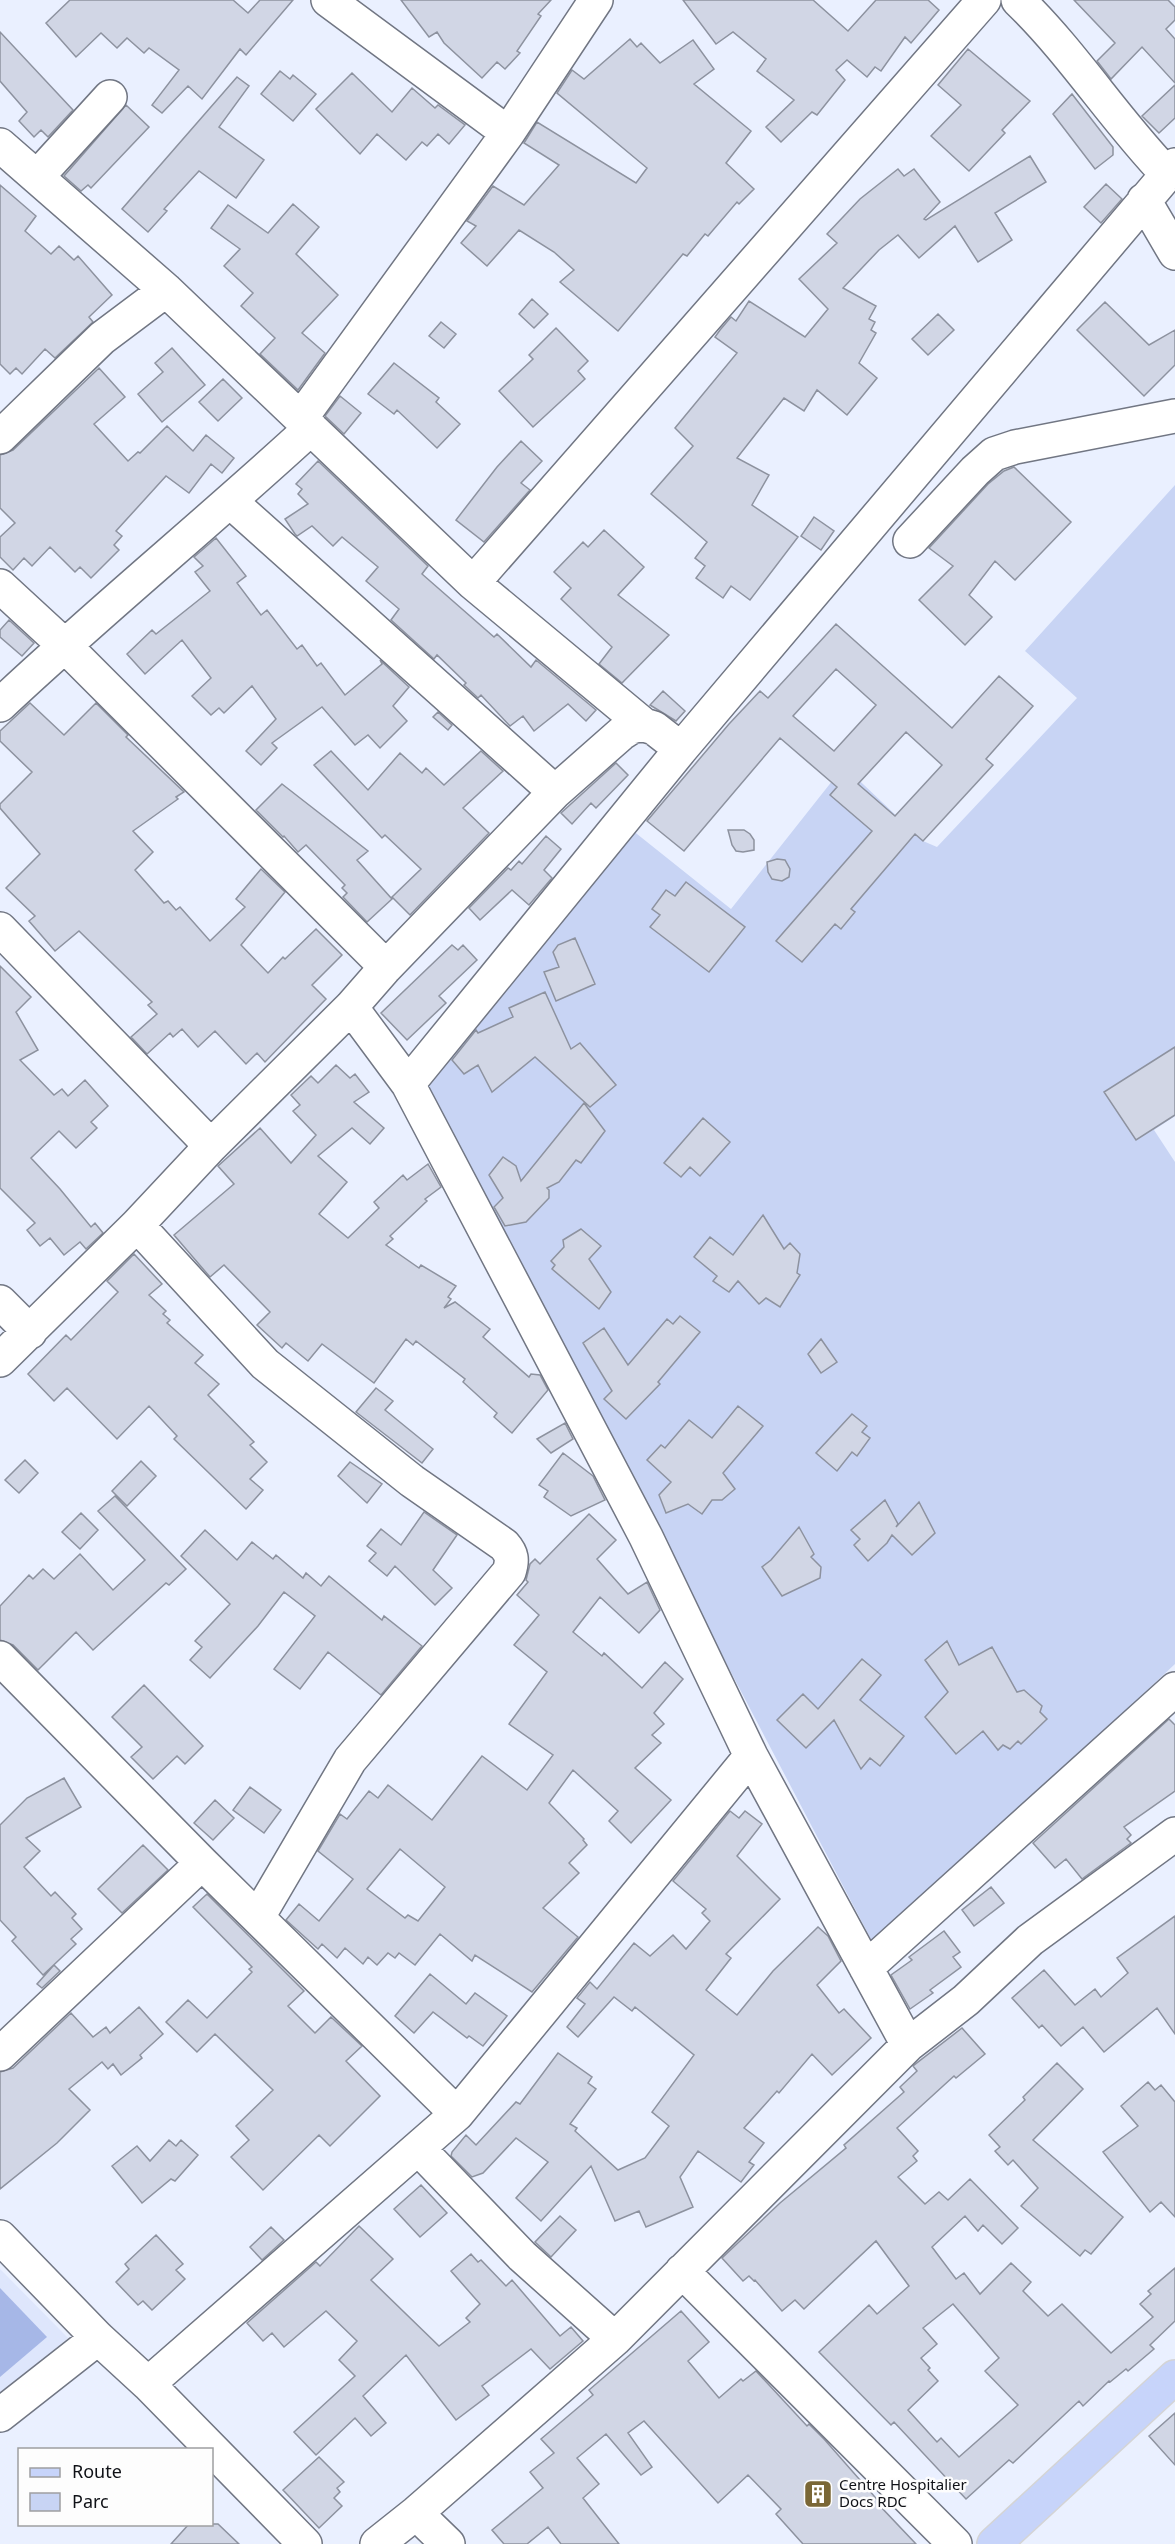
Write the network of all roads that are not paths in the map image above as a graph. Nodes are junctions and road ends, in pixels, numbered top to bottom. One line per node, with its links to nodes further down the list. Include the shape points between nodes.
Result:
1 (328, 0): 6 (street)
2 (596, 0): 6 (street)
3 (984, 0): 18 (street)
4 (1018, 0): 8 (street, via 1143,150)
5 (110, 97): 9 (street)
6 (508, 133): 14 (street)
7 (0, 145): 9 (street)
8 (1171, 170): 10 (street)
9 (37, 177): 12 (street)
10 (1144, 200): 11 (street); 23 (street)
11 (1175, 253)
12 (165, 290): 14 (street); 15 (street, via 102,338)
13 (1175, 416): 17 (street, via 1035,442 994,454)
14 (306, 423): 16 (street); 18 (street)
15 (0, 437)
16 (231, 502): 20 (street); 24 (street)
17 (910, 541)
18 (473, 583): 22 (street)
19 (0, 586): 20 (street)
20 (64, 645): 21 (street); 26 (street)
21 (0, 705)
22 (644, 725): 23 (street); 24 (street, via 622,733)
23 (681, 749): 28 (street)
24 (555, 792): 26 (street)
25 (0, 929): 29 (street)
26 (386, 967): 27 (street)
27 (351, 1007): 28 (street); 29 (street)
28 (408, 1084): 36 (street, via 646,1537)
29 (211, 1146): 30 (street)
30 (137, 1225): 32 (street); 39 (street, via 265,1364 412,1481 504,1545 513,1561 510,1572 350,1760)
31 (0, 1302): 32 (street)
32 (30, 1332): 33 (street)
33 (0, 1360)
34 (0, 1658): 38 (street)
35 (1175, 1689): 40 (street)
36 (751, 1756): 40 (street); 43 (street)
37 (1175, 1834): 41 (street, via 1030,1940 966,2000)
38 (202, 1863): 39 (street); 42 (street)
39 (258, 1917): 43 (street)
40 (866, 1968): 41 (street)
41 (908, 2045): 46 (street)
42 (0, 2054)
43 (457, 2114): 44 (street)
44 (419, 2149): 48 (street, via 522,2256); 50 (street)
45 (0, 2237): 47 (street)
46 (682, 2271): 48 (street); 58 (street)
47 (98, 2338): 50 (street); 51 (street)
48 (615, 2339): 54 (street)
49 (1175, 2377): 59 (main road)
50 (148, 2384): 52 (street)
51 (0, 2415)
52 (211, 2448)
53 (213, 2450): 55 (street)
54 (416, 2513): 56 (street); 57 (street)
55 (305, 2544)
56 (377, 2544)
57 (448, 2544)
58 (955, 2544)
59 (994, 2544)

